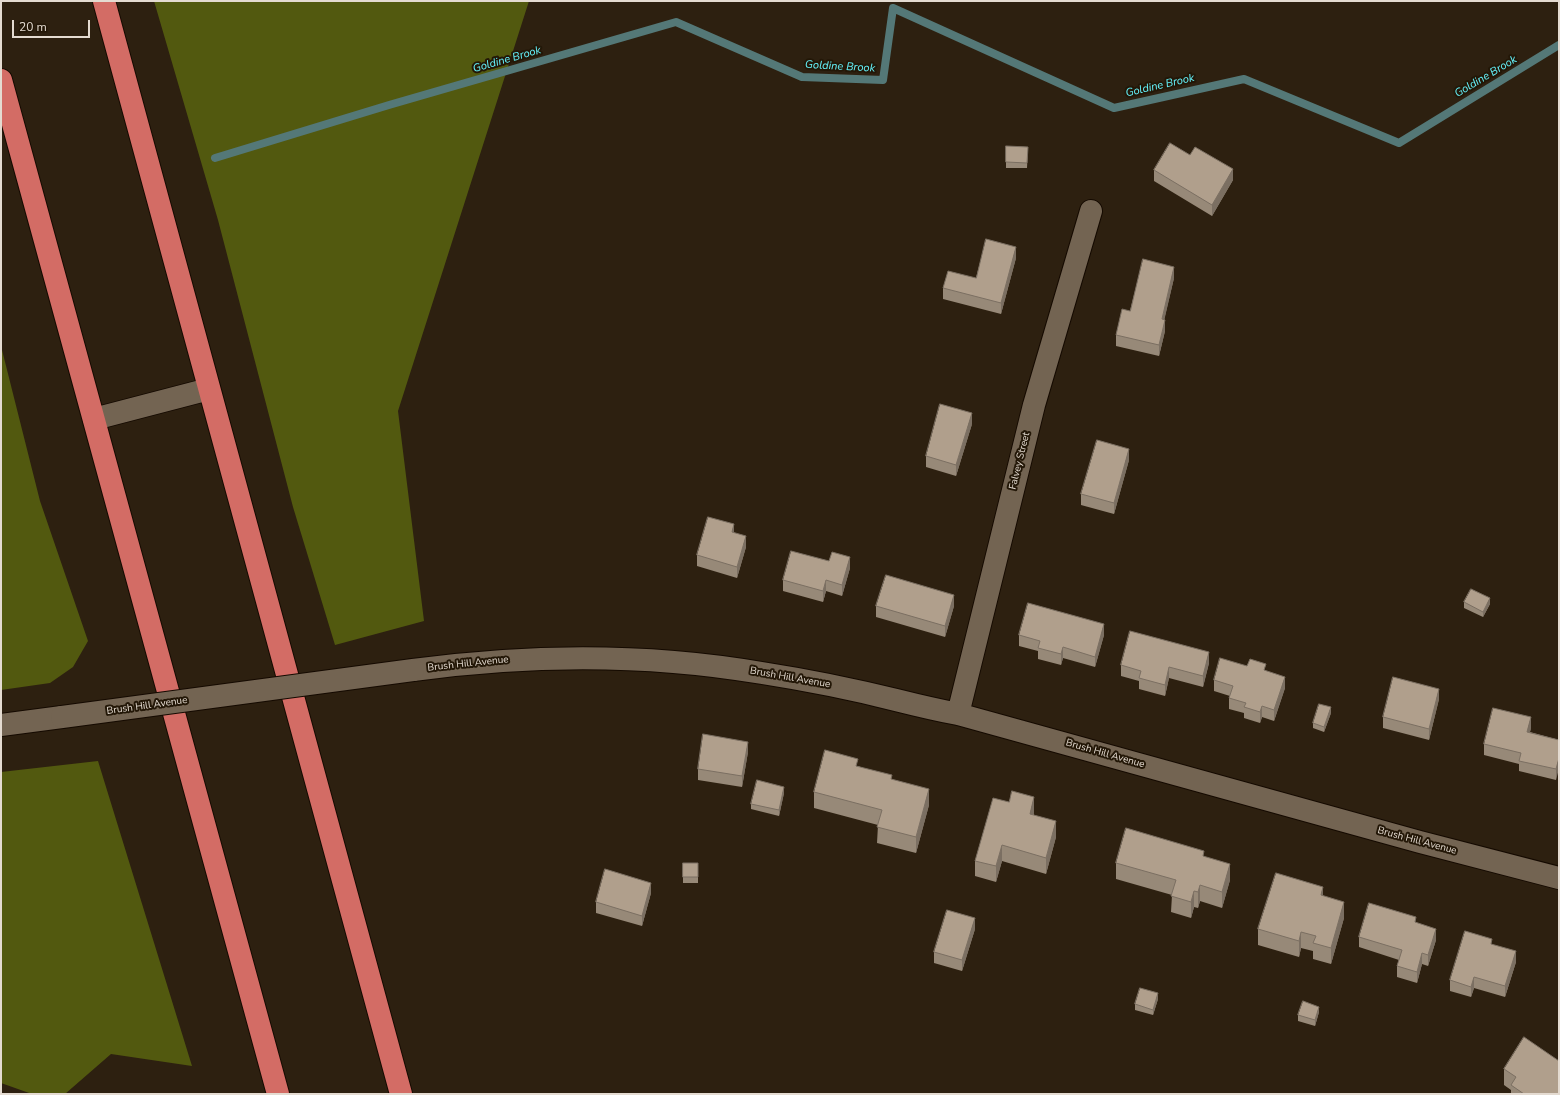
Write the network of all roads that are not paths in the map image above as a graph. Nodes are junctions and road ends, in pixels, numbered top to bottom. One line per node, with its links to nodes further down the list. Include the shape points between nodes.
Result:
1 (104, 1): 4 (highway)
2 (1, 80): 5 (highway)
3 (1091, 211): 6 (street, Falvey Street, via 1034,405)
4 (209, 389): 5 (street); 10 (highway)
5 (94, 419): 9 (highway)
6 (958, 714): 7 (street, Brush Hill Avenue, bridge, via 762,672 674,662 547,657 466,663); 8 (street, Brush Hill Avenue)
7 (1, 725)
8 (1559, 878)
9 (278, 1094)
10 (401, 1094)

